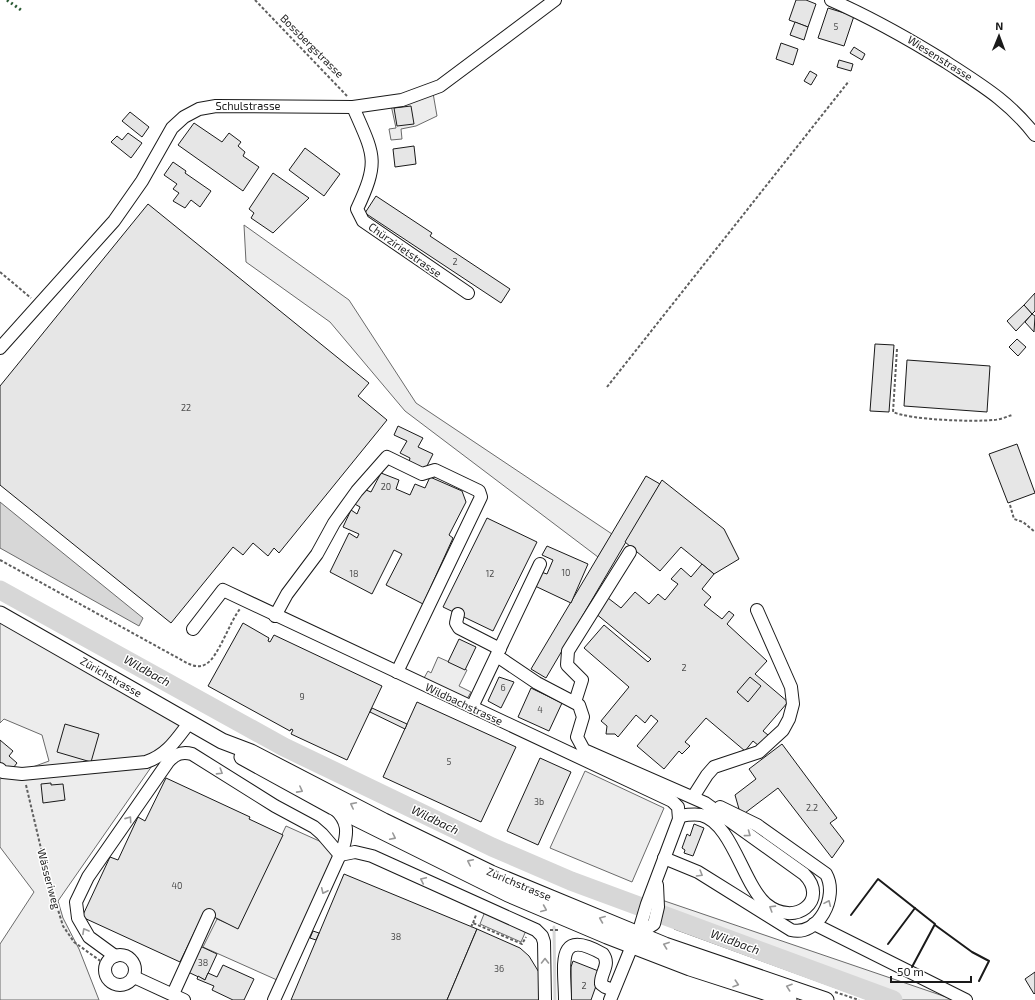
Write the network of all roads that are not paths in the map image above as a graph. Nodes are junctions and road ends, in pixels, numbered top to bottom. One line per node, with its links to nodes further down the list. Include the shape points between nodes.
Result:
1 (555, 0): 3 (street, Schulstrasse, via 440,86 402,100)
2 (831, 0): 4 (street, Wiesenstrasse, via 898,32 994,93)
3 (353, 107): 5 (street, Chürzirietstrasse, via 371,148 373,160 369,183 357,210 363,221); 6 (street, Schulstrasse, via 216,106 199,109 184,116 172,128 142,181 114,221)
4 (1035, 135)
5 (468, 293)
6 (0, 348)
7 (630, 552): 16 (street, via 568,651 567,665 582,680)
8 (540, 564): 14 (street)
9 (757, 610): 21 (street, via 791,687 793,704 789,719 783,730 759,752 714,767)
10 (0, 614): 18 (main road, Zürichstrasse)
11 (458, 614): 14 (street, via 456,623 459,628)
12 (275, 616): 13 (street, Wildbachstrasse, via 223,590); 15 (street, Wildbachstrasse); 15 (street, via 287,594 317,554 334,523 357,491 387,457 422,474 435,470 479,491 481,497)
13 (193, 629)
14 (498, 652): 16 (street, via 537,683); 17 (street)
15 (397, 672): 17 (street, Wildbachstrasse)
16 (575, 702): 21 (street, via 583,714 577,737 584,750)
17 (472, 708): 24 (street, Wildbachstrasse, via 669,799 678,807)
18 (189, 723): 19 (main road, Zürichstrasse); 20 (street, via 167,751 146,762 22,774 3,772)
19 (222, 741): 23 (main road, Zürichstrasse, one-way to 23, via 246,761); 30 (main road, Zürichstrasse, one-way to 19, via 384,821 251,752)
20 (0, 769)
21 (693, 797): 22 (street)
22 (706, 803): 24 (street, one-way to 24, via 804,874 813,890 808,906 800,912 791,914 770,907 756,892 730,843 713,822 700,815); 29 (street, one-way to 22, via 830,897 831,884 826,874 758,825 716,805)
23 (333, 807): 25 (street, via 347,828); 30 (main road, Zürichstrasse, one-way to 30, via 508,894)
24 (680, 816): 26 (street)
25 (340, 855): 31 (street, one-way to 25, via 88,937 78,918 76,902 88,877 175,755 192,754 275,806 314,827); 37 (street, one-way to 37); 38 (street, one-way to 25, via 544,931 372,856 355,852)
26 (664, 858): 27 (street, via 656,879); 29 (street, one-way to 29, via 698,872 791,930 803,931)
27 (652, 905): 30 (street, via 642,919); 30 (street, via 654,924)
28 (209, 915): 33 (street)
29 (814, 924): 41 (street)
30 (635, 940): 34 (street); 35 (main road, Zürichstrasse, one-way to 30); 40 (main road, Zürichstrasse, one-way to 40, via 715,976)
31 (115, 956): 32 (street, via 125,956 133,962 136,972); 32 (street, via 106,966 106,974 115,985 128,984)
32 (134, 977): 33 (street)
33 (173, 994): 36 (street)
34 (612, 995): 39 (street, via 601,984 606,963 602,954 580,944 572,944 567,948 565,955)
35 (828, 995)
36 (184, 1000)
37 (274, 1000)
38 (545, 1000)
39 (565, 1000)
40 (789, 1000)
41 (966, 1000)

